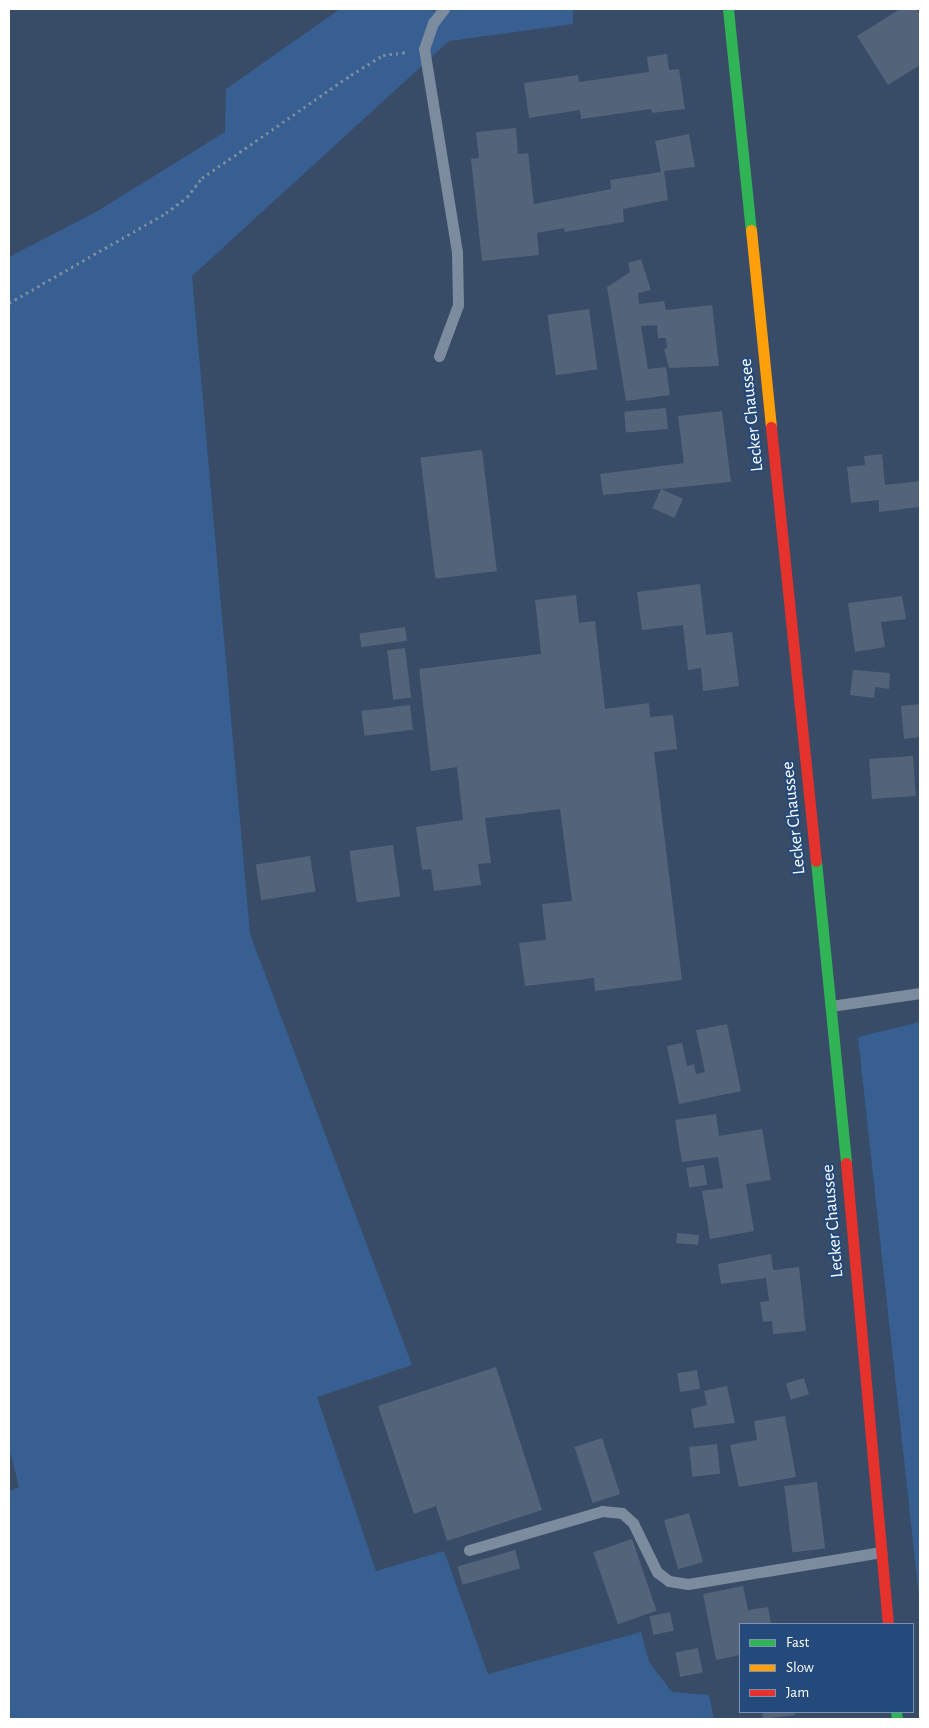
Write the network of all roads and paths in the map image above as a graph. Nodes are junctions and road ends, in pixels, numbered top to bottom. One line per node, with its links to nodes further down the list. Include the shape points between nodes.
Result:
1 (444, 9): 3 (lane, via 433,23)
2 (728, 9): 7 (street, Lecker Chaussee)
3 (424, 49): 4 (path, via 383,55 202,178 188,197 166,213); 5 (lane, via 456,252 458,305)
4 (9, 303)
5 (439, 356)
6 (920, 992): 7 (lane)
7 (831, 1006): 9 (street, Lecker Chaussee)
8 (469, 1550): 9 (lane, via 602,1511 622,1513 628,1518 657,1572 669,1581 688,1584)
9 (881, 1552): 10 (street, Lecker Chaussee)
10 (888, 1623)

